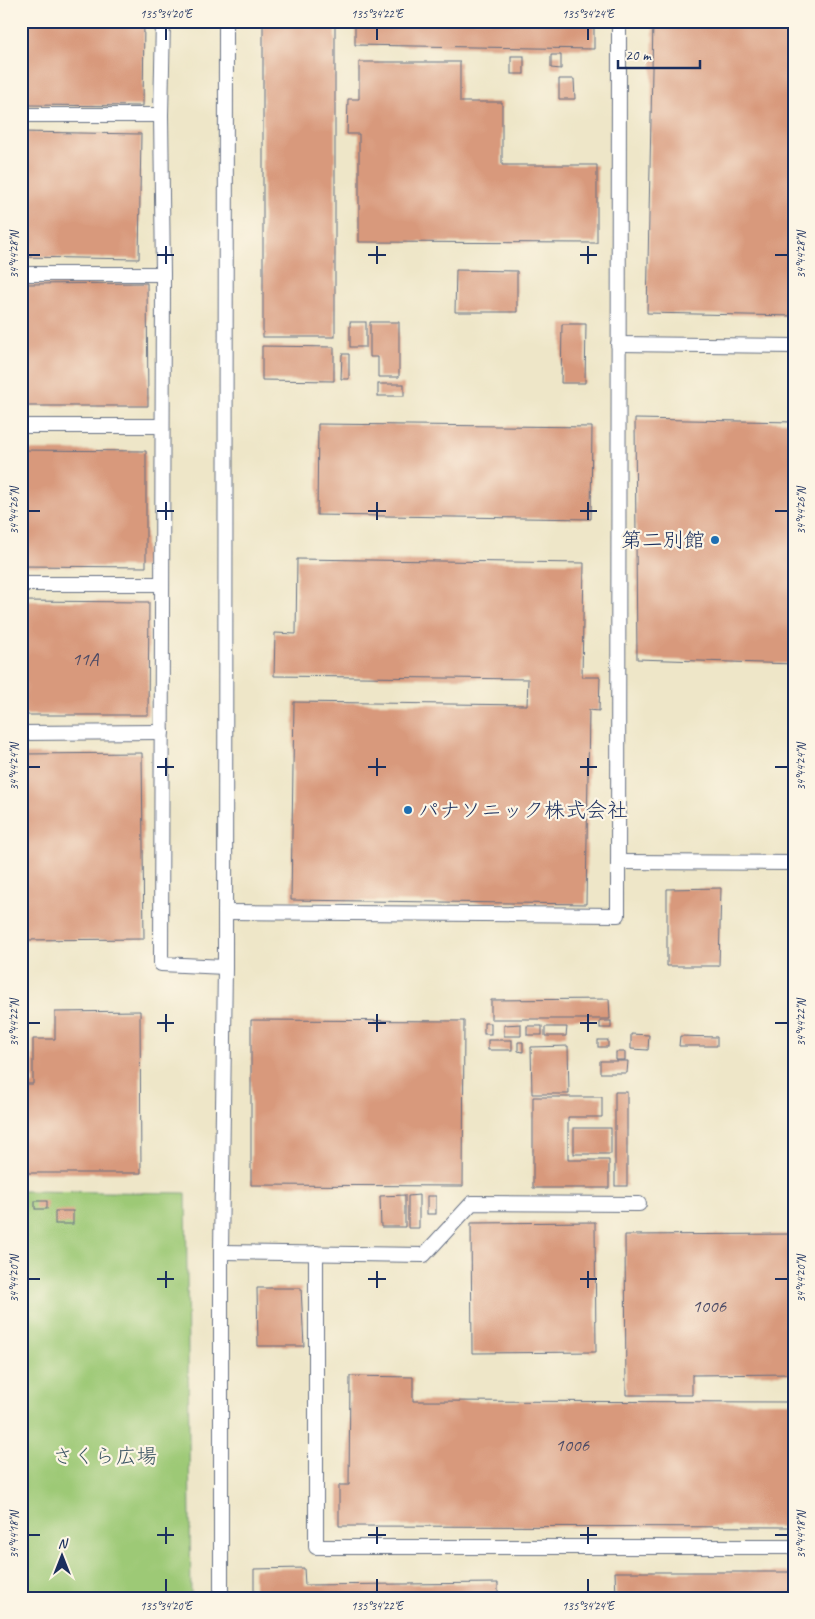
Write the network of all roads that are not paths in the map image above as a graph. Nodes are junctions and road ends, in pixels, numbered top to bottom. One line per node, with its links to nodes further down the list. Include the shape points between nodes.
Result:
1 (163, 21): 5 (lane)
2 (226, 21): 18 (lane)
3 (619, 21): 8 (lane)
4 (21, 115): 5 (lane)
5 (161, 115): 7 (lane)
6 (21, 274): 7 (lane)
7 (163, 274): 11 (lane)
8 (618, 344): 9 (lane); 16 (lane)
9 (794, 346)
10 (21, 426): 11 (lane)
11 (162, 426): 13 (lane)
12 (21, 584): 13 (lane)
13 (162, 584): 14 (lane)
14 (162, 732): 15 (lane); 19 (lane, via 161,964)
15 (21, 733)
16 (618, 862): 17 (lane); 18 (lane, via 618,915)
17 (794, 863)
18 (225, 912): 19 (lane)
19 (225, 967): 21 (lane)
20 (639, 1204): 22 (lane, via 472,1203 424,1255)
21 (221, 1252): 22 (lane); 24 (lane)
22 (316, 1254): 23 (lane, via 316,1547)
23 (794, 1547)
24 (221, 1598)

